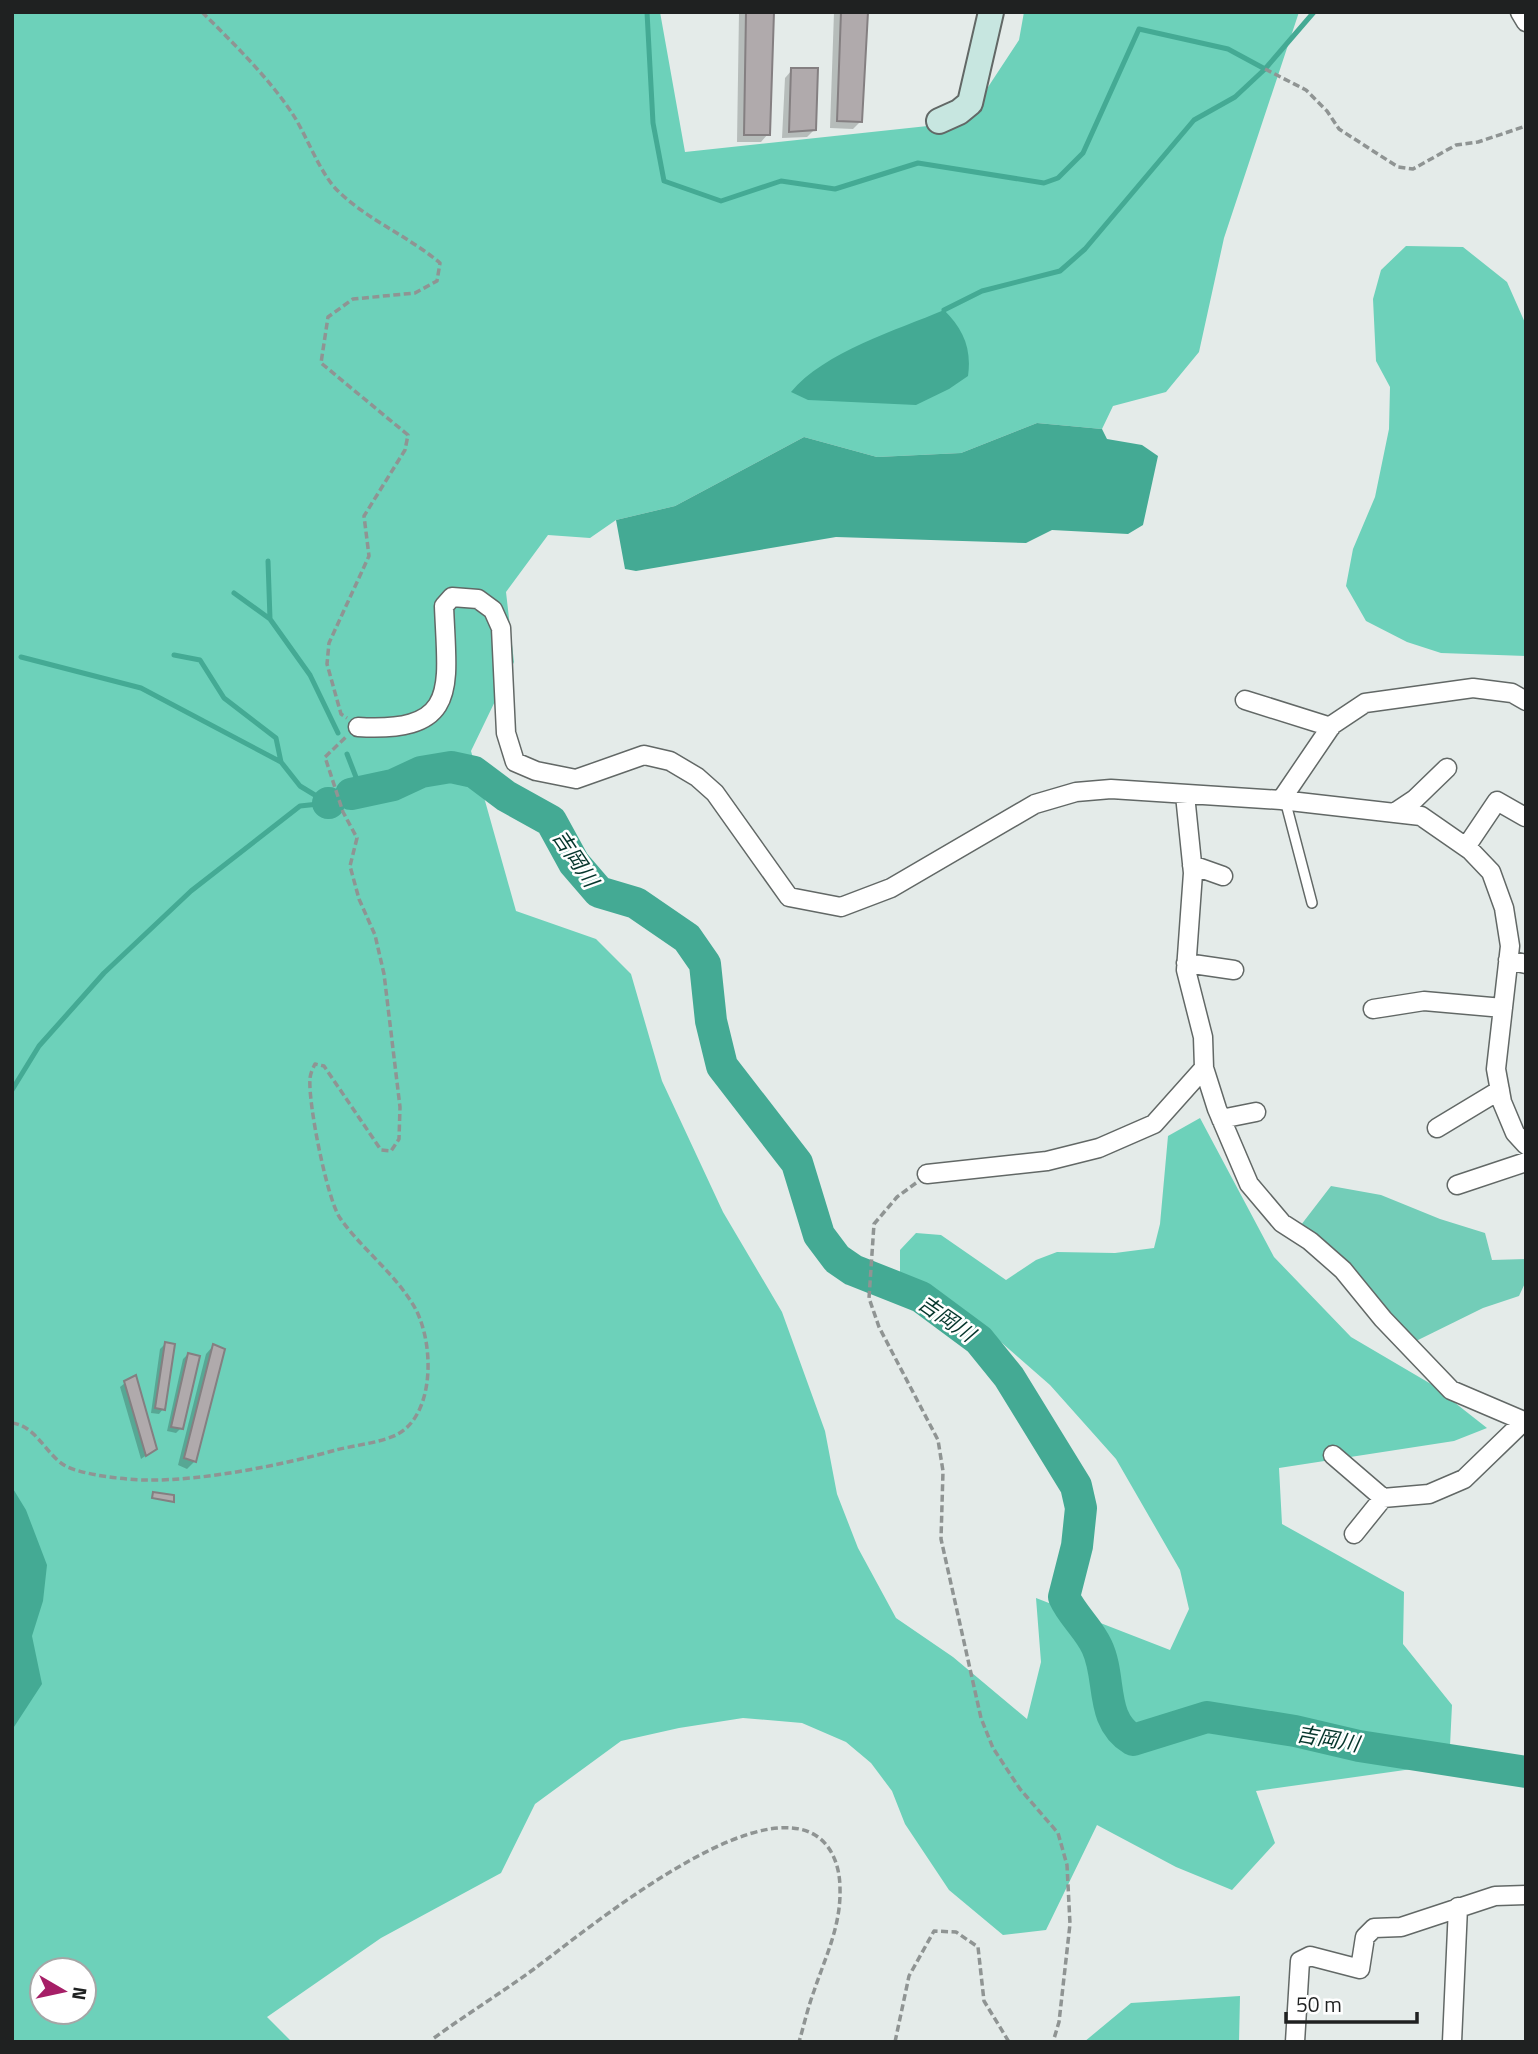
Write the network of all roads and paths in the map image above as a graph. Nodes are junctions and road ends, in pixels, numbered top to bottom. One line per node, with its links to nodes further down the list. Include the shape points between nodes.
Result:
1 (202, 12): 10 (path, via 253,63 292,113 334,186 362,211 417,243 440,263 437,281 415,293 353,299 328,317 321,363 408,435 405,450 364,516 369,556 329,643 327,664 341,714)
2 (991, 12): 6 (street, via 970,103)
3 (1520, 12): 4 (street)
4 (1526, 22)
5 (1265, 69): 7 (path, via 1306,90 1339,128 1398,167 1413,169 1456,145)
6 (939, 121)
7 (1526, 127)
8 (1245, 699): 11 (street)
9 (1526, 701): 11 (street, via 1512,693 1473,688 1436,692 1365,703)
10 (358, 727): 13 (street, via 387,729 430,717 445,691 444,606 452,597 478,599 493,610 500,628 506,733 515,762 576,779 644,755 670,761 715,793 789,897 841,907 891,888 1035,804 1076,792 1111,789); 36 (path, via 326,757 343,812 357,838 350,866 384,974 400,1107 399,1139 391,1150 381,1150 324,1066 315,1064 310,1079 321,1166 339,1217 414,1305 425,1332 427,1377 418,1416 398,1434 310,1457 148,1480 65,1466 24,1424)
11 (1331, 727): 14 (street)
12 (1447, 768): 15 (street)
13 (1185, 795): 14 (street); 18 (street)
14 (1283, 800): 15 (street); 20 (lane)
15 (1394, 813): 17 (street, via 1421,816)
16 (1525, 817): 17 (street, via 1497,801)
17 (1466, 847): 21 (street, via 1492,872)
18 (1192, 865): 19 (street); 22 (street)
19 (1223, 876)
20 (1312, 903)
21 (1517, 962): 24 (street)
22 (1186, 963): 23 (street); 26 (street, via 1203,1037)
23 (1234, 970)
24 (1503, 1008): 25 (street, via 1424,1001); 27 (street, via 1496,1069)
25 (1373, 1009)
26 (1204, 1068): 29 (street); 33 (street, via 1154,1124 1099,1148 1047,1161)
27 (1500, 1090): 30 (street); 31 (street, via 1515,1133)
28 (1256, 1112): 29 (street)
29 (1221, 1119): 35 (street, via 1250,1184 1282,1223 1343,1270 1451,1390)
30 (1437, 1128)
31 (1526, 1145)
32 (1526, 1162): 34 (street)
33 (927, 1174): 46 (path, via 897,1197 873,1224 869,1298 879,1327 938,1440 943,1471 941,1539 981,1718 993,1748 1020,1789 1058,1833 1066,1865 1070,1924)
34 (1457, 1185)
35 (1525, 1421): 38 (street, via 1464,1479 1429,1494)
36 (12, 1423)
37 (1333, 1455): 38 (street)
38 (1383, 1498): 39 (street)
39 (1354, 1534)
40 (1526, 1895): 41 (street, via 1495,1896)
41 (1458, 1907): 47 (street, via 1401,1927 1374,1928 1365,1937 1360,1969 1310,1956 1300,1961); 48 (street)
42 (434, 2038): 43 (path, via 679,1867 726,1841 768,1828 803,1828 832,1849 841,1889 836,1928)
43 (799, 2042)
44 (895, 2042): 45 (path, via 909,1976 934,1931 956,1932 978,1947 984,2001)
45 (1009, 2042)
46 (1054, 2042)
47 (1295, 2042)
48 (1452, 2042)

